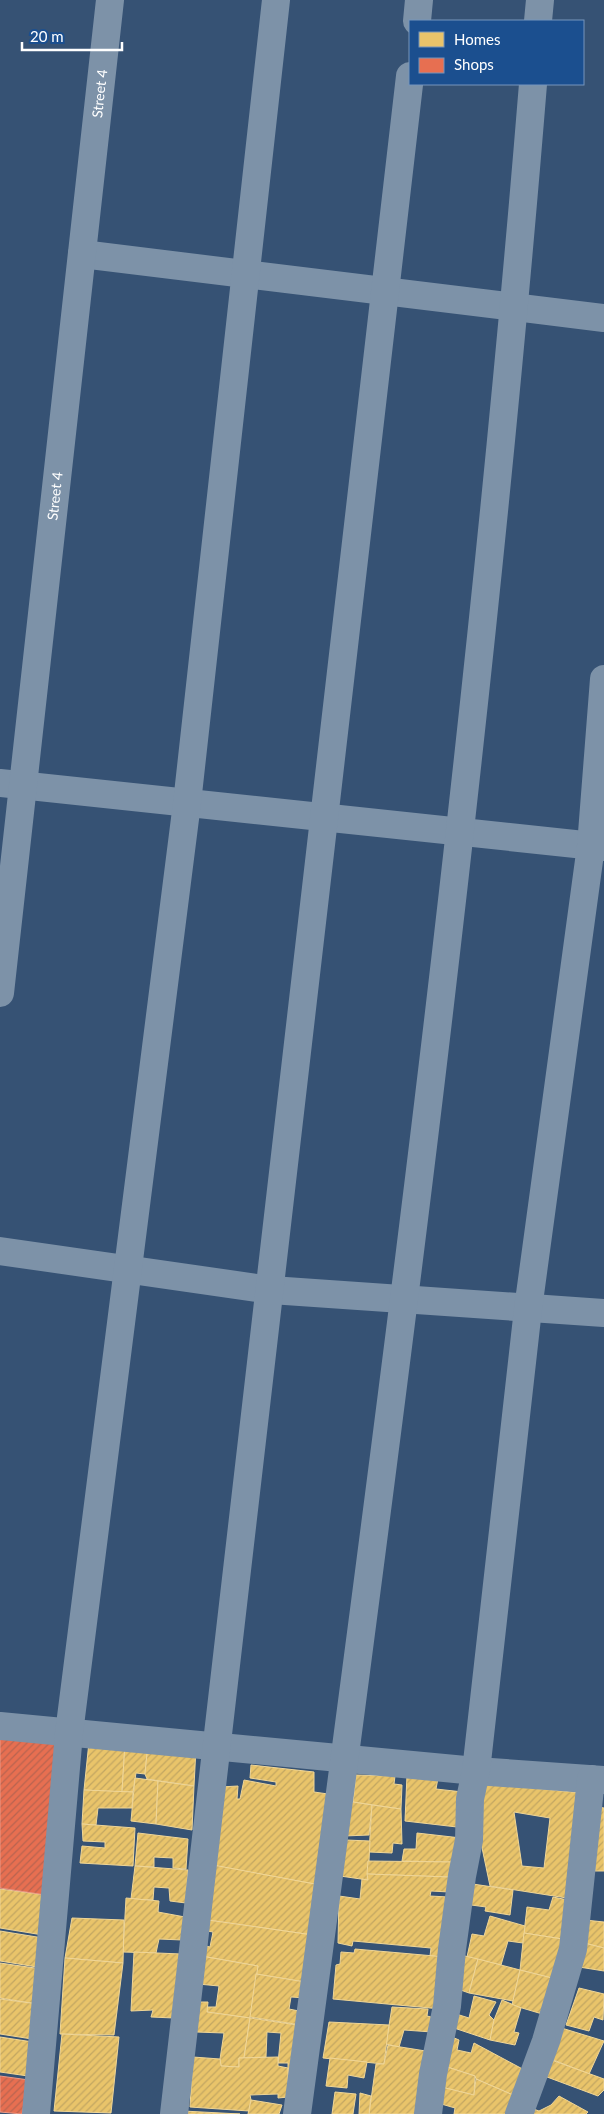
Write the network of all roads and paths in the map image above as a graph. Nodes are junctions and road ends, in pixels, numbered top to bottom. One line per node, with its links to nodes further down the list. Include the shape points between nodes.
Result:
1 (110, 0): 9 (street, Street 4)
2 (276, 0): 10 (street)
3 (419, 0): 5 (street)
4 (540, 0): 6 (street)
5 (417, 20)
6 (538, 20)
7 (409, 84): 11 (street)
8 (533, 85): 12 (street)
9 (82, 254): 10 (street); 15 (street, Street 4)
10 (245, 274): 11 (street); 16 (street)
11 (384, 291): 12 (street); 17 (street)
12 (515, 307): 13 (street); 18 (street)
13 (604, 318)
14 (604, 679): 19 (street)
15 (11, 784): 16 (street); 20 (street, Street 4)
16 (187, 803): 17 (street); 22 (street)
17 (324, 818): 18 (street); 23 (street)
18 (459, 831): 19 (street); 24 (street)
19 (598, 846): 25 (street)
20 (0, 993)
21 (0, 1251): 22 (street)
22 (128, 1270): 23 (street); 28 (street)
23 (271, 1290): 24 (street); 29 (street)
24 (404, 1300): 25 (street); 30 (street)
25 (528, 1309): 26 (street); 31 (street)
26 (604, 1313)
27 (0, 1726): 28 (street)
28 (69, 1733): 29 (street); 33 (street)
29 (218, 1745): 30 (street); 34 (street)
30 (345, 1757): 31 (street); 35 (street)
31 (476, 1771): 32 (street); 36 (street, via 470,1799 469,1840 452,1949 447,2006)
32 (597, 1779): 37 (street, via 573,1949 546,2041)
33 (36, 2114)
34 (174, 2114)
35 (297, 2114)
36 (428, 2114)
37 (519, 2114)

